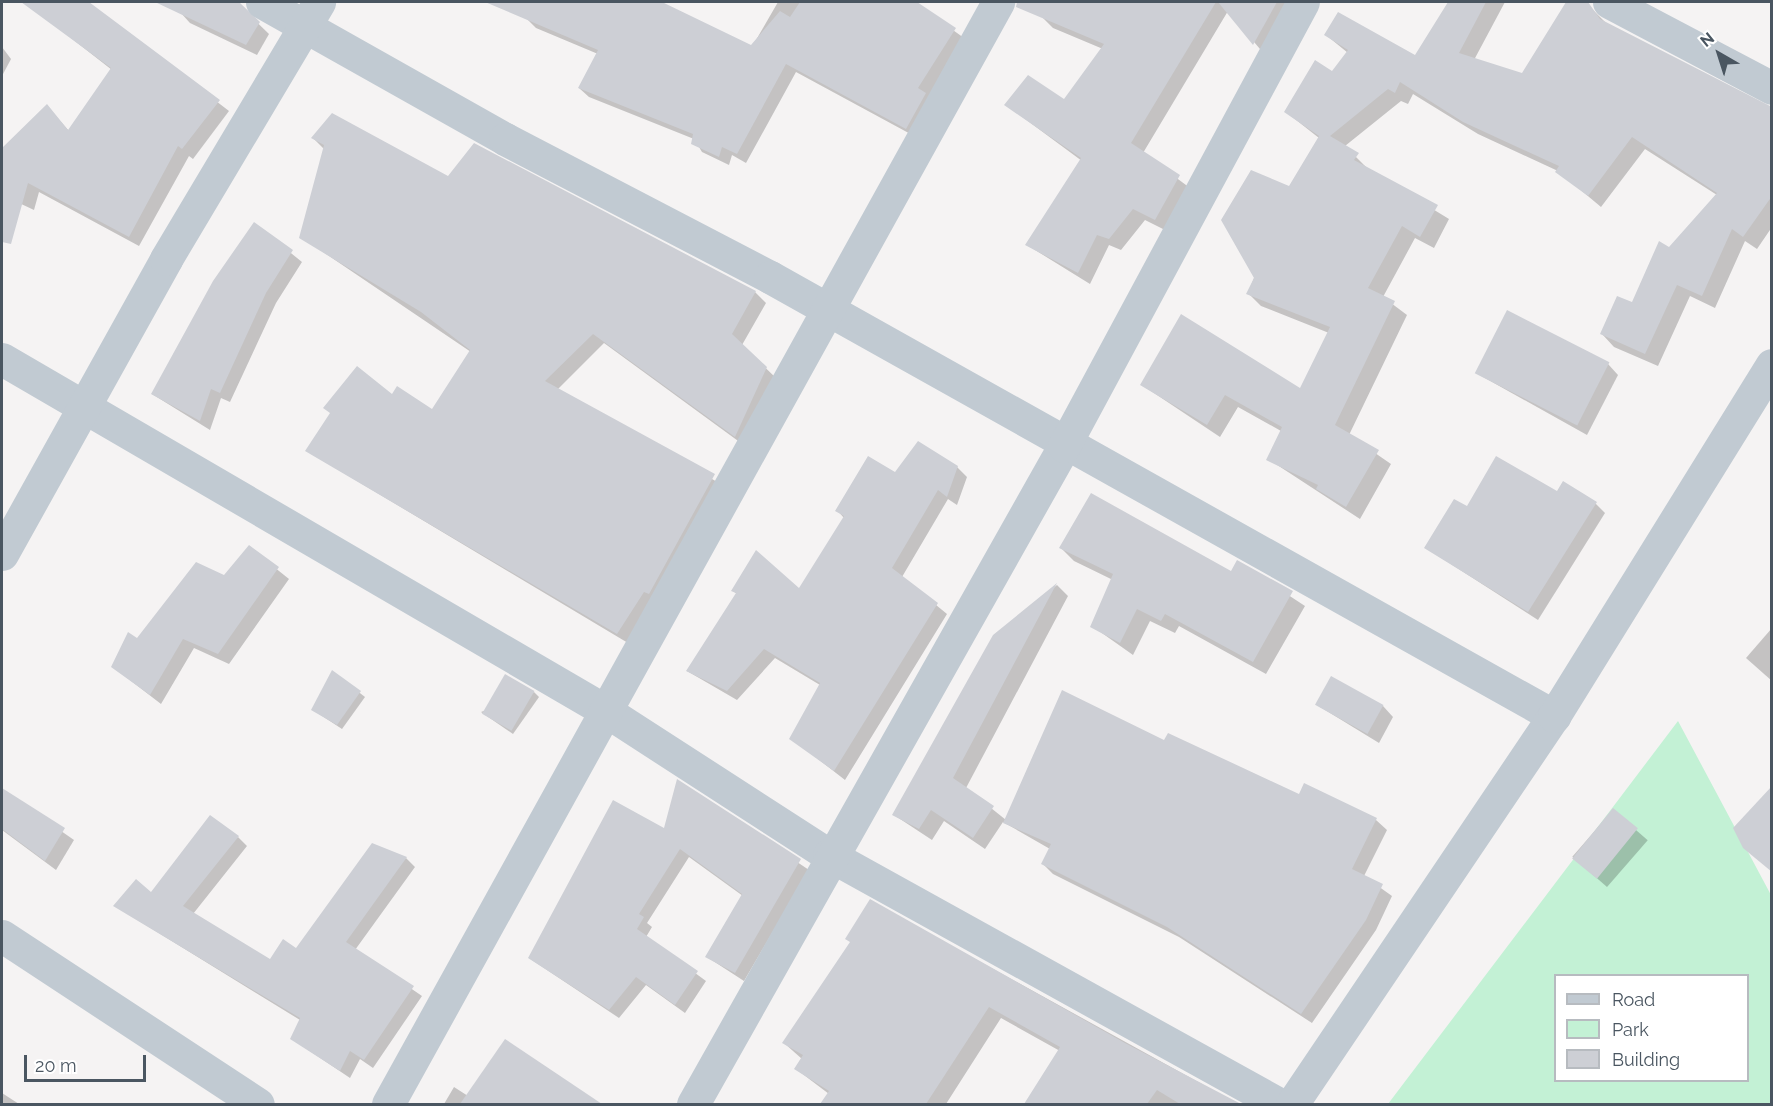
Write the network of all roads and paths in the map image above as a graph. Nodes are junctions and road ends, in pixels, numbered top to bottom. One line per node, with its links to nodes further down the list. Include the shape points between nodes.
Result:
1 (262, 2): 5 (street)
2 (998, 2): 7 (street)
3 (1303, 2): 11 (street)
4 (1609, 2): 6 (street)
5 (311, 14): 7 (street); 10 (street)
6 (1770, 84)
7 (829, 310): 11 (street); 13 (street)
8 (2, 359): 10 (street)
9 (1772, 365): 14 (street)
10 (82, 409): 12 (street); 13 (street)
11 (1064, 446): 14 (street); 15 (street)
12 (2, 554)
13 (606, 711): 15 (street); 18 (street)
14 (1554, 716): 21 (street)
15 (829, 855): 19 (street); 20 (street)
16 (2, 936): 17 (street)
17 (258, 1104)
18 (388, 1104)
19 (693, 1104)
20 (1279, 1104)
21 (1292, 1104)

